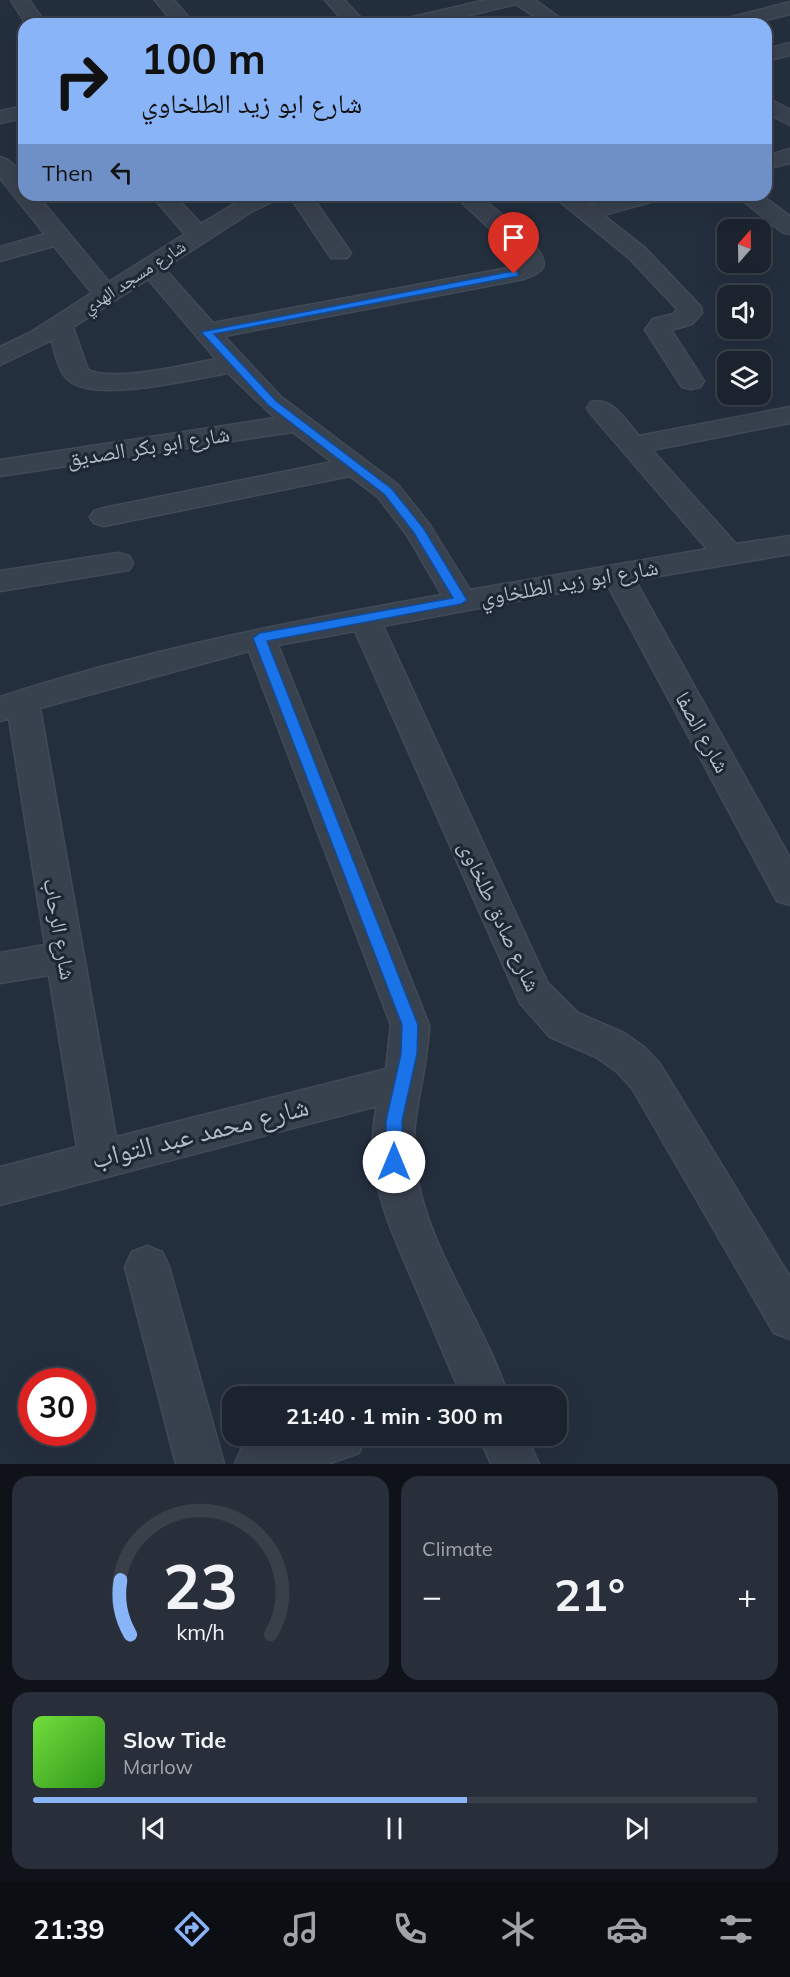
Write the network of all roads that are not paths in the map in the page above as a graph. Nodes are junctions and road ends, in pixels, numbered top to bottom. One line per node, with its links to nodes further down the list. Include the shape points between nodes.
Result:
1 (20, 0): 9 (street)
2 (164, 0): 10 (street)
3 (334, 0): 11 (street)
4 (511, 0): 8 (street)
5 (522, 0): 13 (street)
6 (760, 0): 7 (street)
7 (786, 12): 14 (street)
8 (450, 13): 12 (street)
9 (32, 18)
10 (179, 18)
11 (351, 18)
12 (430, 18)
13 (549, 18)
14 (756, 18)
15 (790, 49): 16 (street)
16 (772, 53)
17 (772, 107): 20 (street)
18 (18, 113): 19 (street)
19 (0, 117)
20 (790, 119)
21 (790, 156): 22 (street)
22 (772, 161)
23 (0, 164): 24 (street)
24 (16, 190)
25 (26, 201): 36 (street)
26 (168, 201): 35 (street)
27 (257, 201): 35 (street, شارع مسجد الهدي)
28 (304, 201): 37 (street)
29 (472, 201): 42 (street, via 530,253 533,261 528,269)
30 (571, 201): 33 (street)
31 (629, 201): 33 (street)
32 (755, 201): 34 (street)
33 (586, 213): 45 (street, via 637,253 688,307 687,317 662,324 658,330)
34 (790, 227)
35 (199, 235): 39 (street, شارع مسجد الهدي)
36 (59, 237): 38 (street); 40 (street)
37 (339, 253)
38 (0, 254)
39 (150, 266): 40 (street, شارع مسجد الهدي); 42 (street)
40 (106, 294): 41 (street, شارع مسجد الهدي)
41 (60, 324): 43 (street, شارع مسجد الهدي); 44 (street, via 76,371 94,383)
42 (207, 332): 44 (street)
43 (0, 357)
44 (234, 364): 48 (street)
45 (691, 381)
46 (600, 408): 49 (street)
47 (790, 415): 49 (street)
48 (296, 423): 50 (street); 51 (street, شارع ابو بكر الصديق)
49 (633, 446): 54 (street)
50 (356, 466): 52 (street); 58 (street, via 388,491 405,511)
51 (0, 468)
52 (104, 517)
53 (790, 545): 54 (street, شارع ابو زيد الطلخاوي)
54 (729, 555): 56 (street, شارع ابو زيد الطلخاوي)
55 (118, 563): 57 (street)
56 (616, 573): 58 (street, شارع ابو زيد الطلخاوي); 62 (street, شارع الصفا)
57 (0, 581)
58 (461, 600): 59 (street, شارع ابو زيد الطلخاوي)
59 (364, 617): 60 (street, شارع ابو زيد الطلخاوي); 69 (street, شارع صادق طلخاوى, via 533,992 564,1024 610,1045 646,1076)
60 (260, 638): 61 (street, شارع ابو زيد الطلخاوي); 65 (street, via 410,1025 409,1054)
61 (11, 704): 63 (street, شارع الرحاب)
62 (790, 891)
63 (65, 957): 64 (street); 66 (street, شارع الرحاب)
64 (0, 968)
65 (402, 1082): 66 (street, شارع محمد عبد التواب); 70 (street, via 394,1121 394,1152 402,1206)
66 (99, 1158): 67 (street, شارع محمد عبد التواب)
67 (0, 1186)
68 (147, 1267): 73 (street)
69 (790, 1318)
70 (471, 1386)
71 (312, 1446): 74 (street)
72 (507, 1446): 75 (street)
73 (200, 1464)
74 (259, 1464)
75 (515, 1464)

